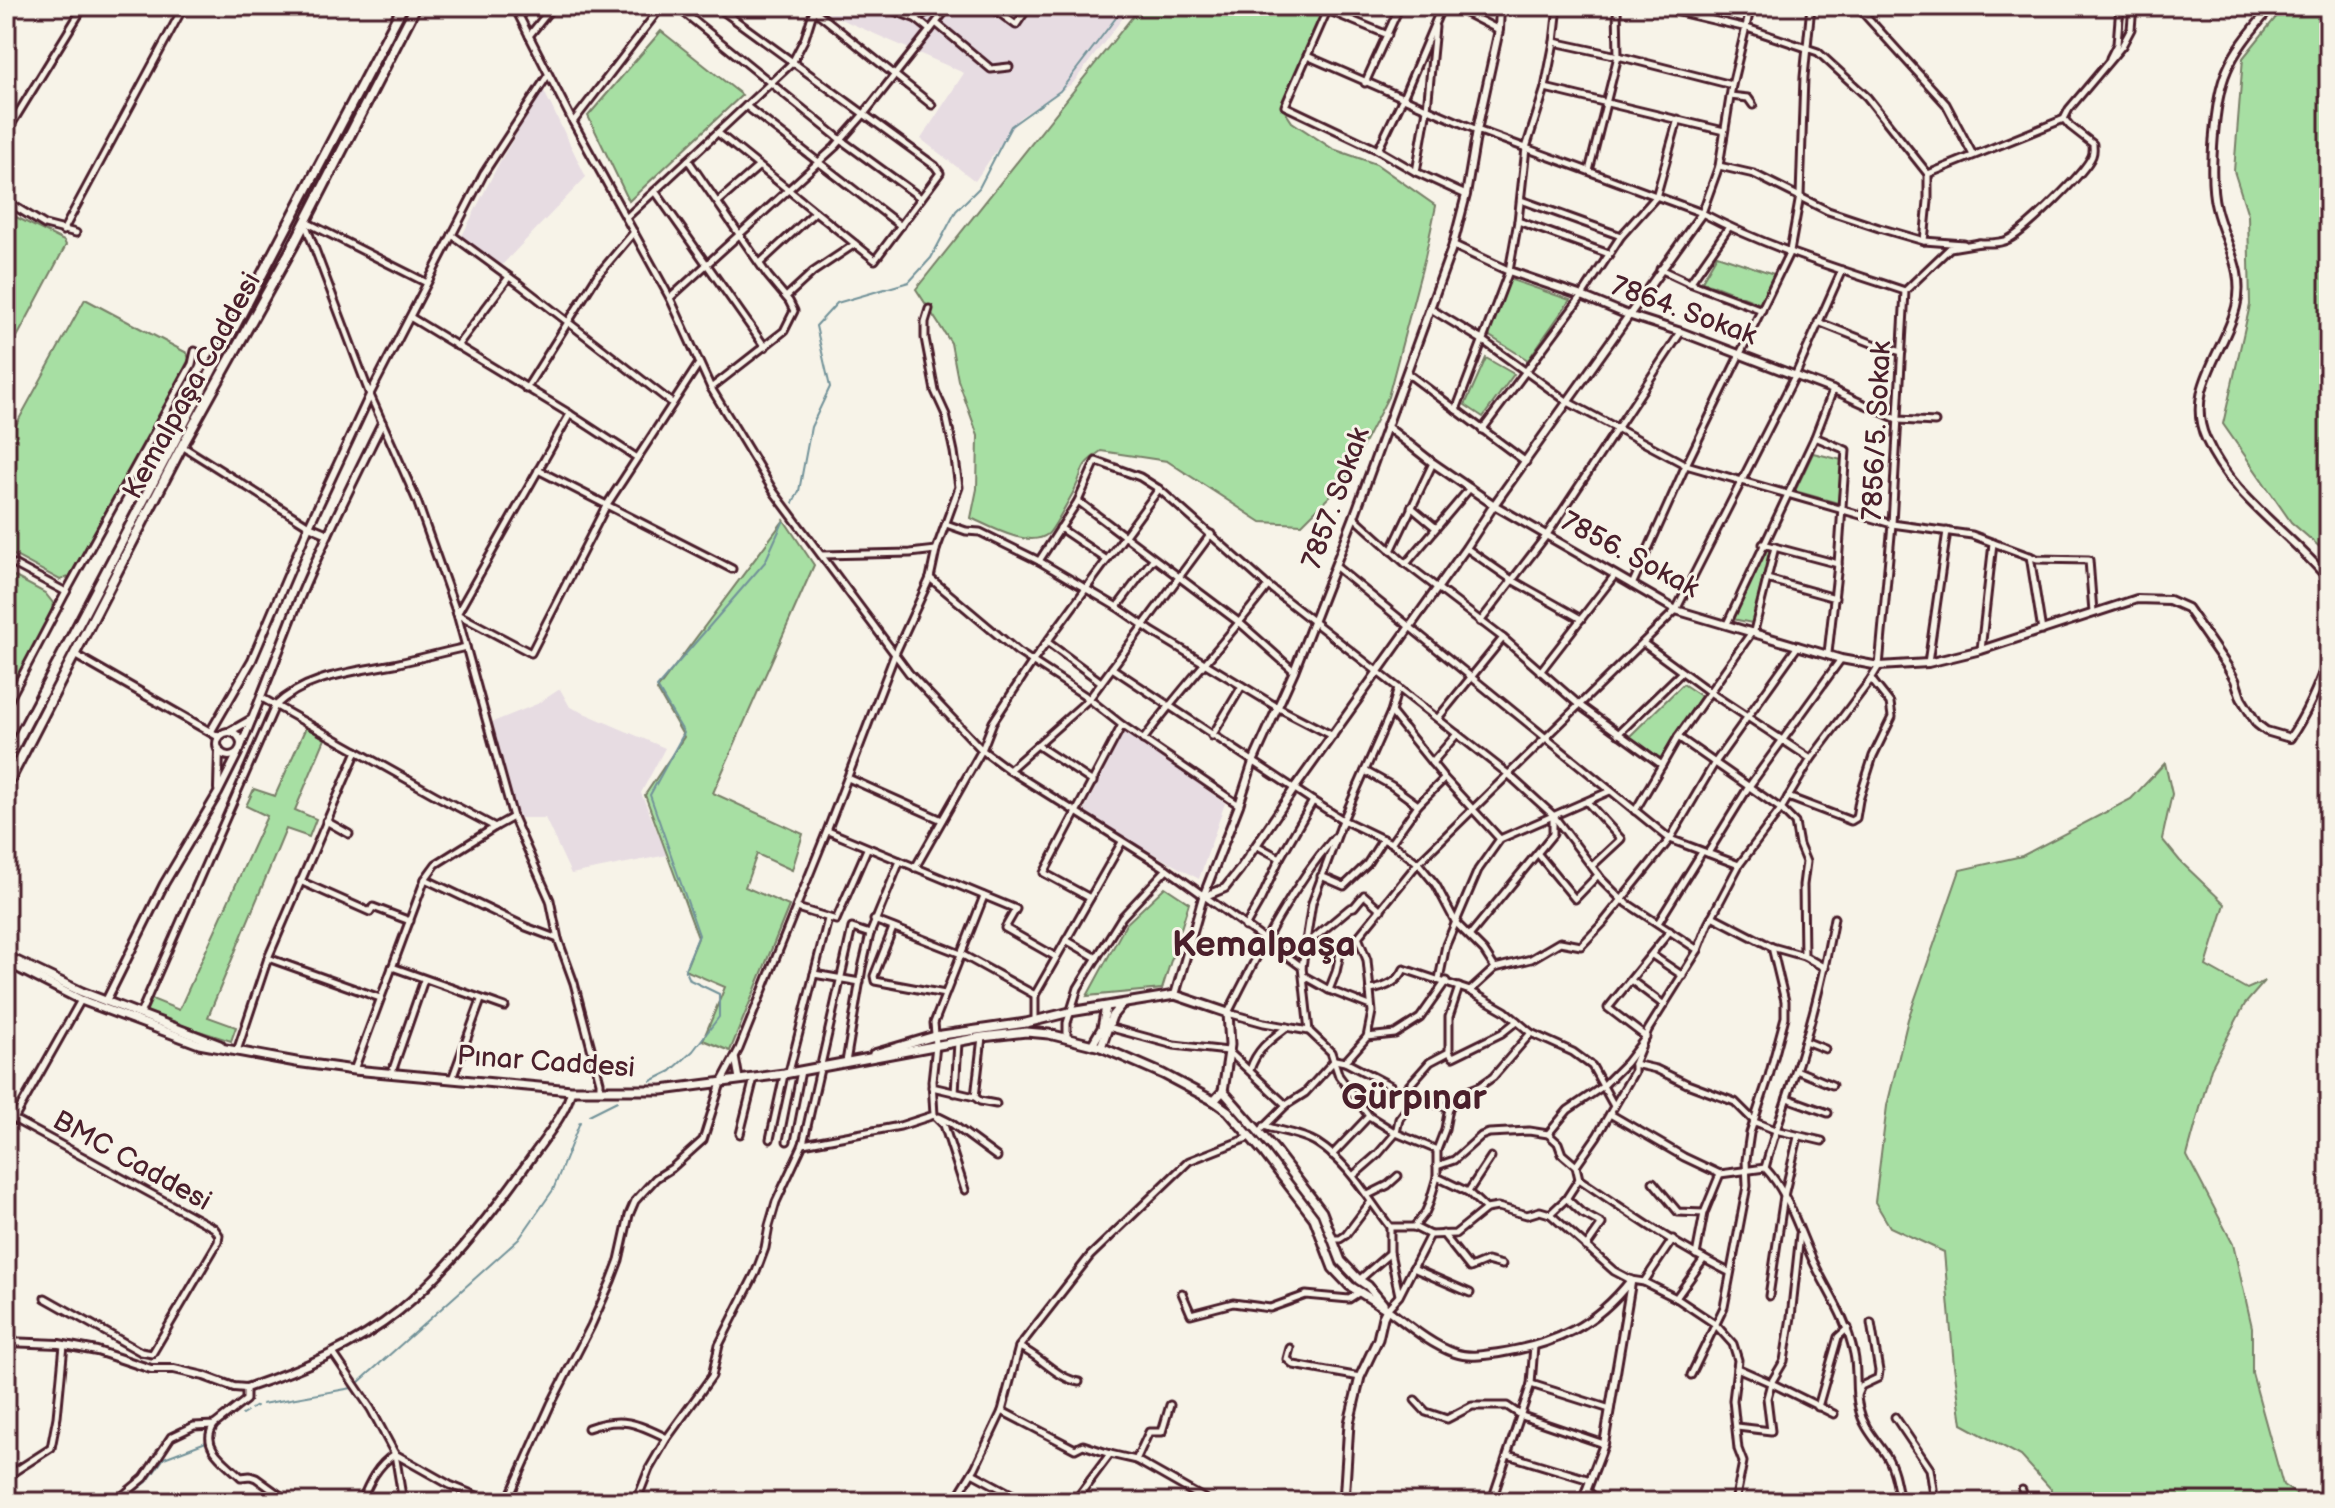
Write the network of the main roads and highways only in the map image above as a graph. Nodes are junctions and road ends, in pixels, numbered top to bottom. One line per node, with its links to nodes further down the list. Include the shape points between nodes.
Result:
1 (403, 6): 3 (main road, Kemalpaşa Caddesi)
2 (416, 6): 4 (main road, Kemalpaşa Caddesi)
3 (6, 762)
4 (6, 787)
5 (6, 956): 12 (main road, Pınar Caddesi)
6 (6, 962): 12 (main road, Pınar Caddesi, via 81,1000 199,1044)
7 (1121, 1005): 8 (main road, Pınar Caddesi); 11 (main road); 13 (main road, Pınar Caddesi, via 1175,995 1228,1013)
8 (1106, 1007): 9 (main road, Pınar Caddesi, via 1035,1020); 11 (main road)
9 (1026, 1027): 10 (main road, Pınar Caddesi); 10 (main road, Pınar Caddesi, via 958,1041); 11 (main road)
10 (935, 1040): 12 (main road, Pınar Caddesi, via 822,1067 662,1090 571,1090 354,1070)
11 (1096, 1046): 14 (main road)
12 (237, 1052)
13 (1223, 1091): 14 (main road); 15 (main road, via 1262,1129 1322,1212 1341,1261)
14 (1214, 1101): 15 (main road, via 1228,1111 1314,1218 1333,1268 1350,1286)
15 (1387, 1309): 16 (main road, via 1360,1377 1349,1423)
16 (1344, 1502)

